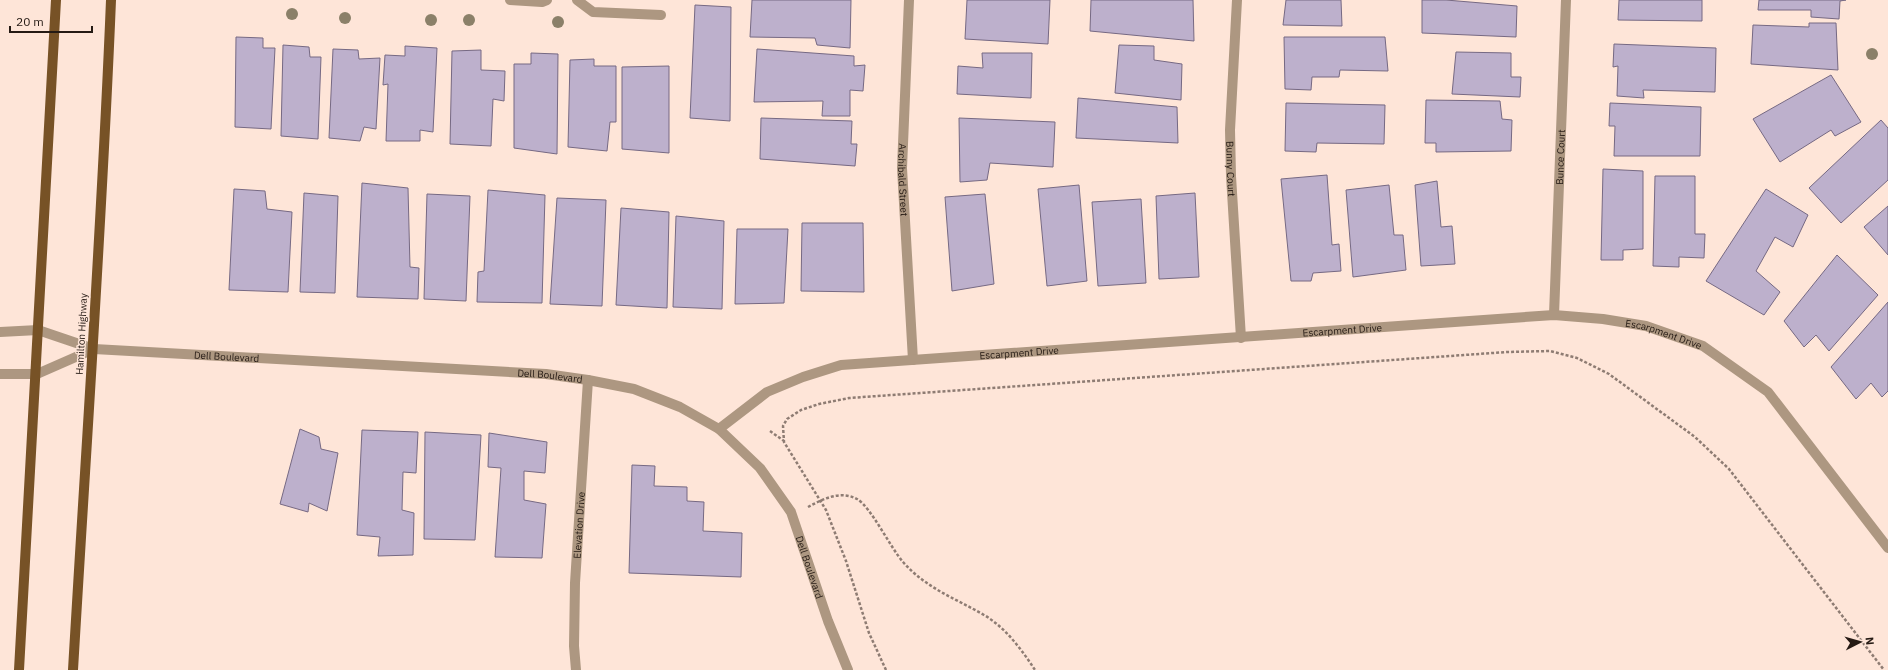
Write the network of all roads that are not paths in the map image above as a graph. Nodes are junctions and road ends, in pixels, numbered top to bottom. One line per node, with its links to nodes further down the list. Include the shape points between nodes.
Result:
1 (56, 0): 11 (main road)
2 (111, 0): 14 (main road, Hamilton Highway)
3 (510, 0): 4 (street)
4 (548, 0)
5 (577, 0): 9 (street, via 593,12)
6 (909, 0): 15 (street, Archibald Street, via 902,168)
7 (1237, 0): 13 (street, Bunny Court, via 1230,130)
8 (1566, 0): 10 (street, Bunce Court)
9 (661, 15)
10 (1554, 315): 13 (street, Escarpment Drive); 20 (street, Escarpment Drive, via 1646,326 1703,346 1768,392)
11 (38, 330): 12 (street); 14 (street); 17 (main road)
12 (0, 332)
13 (1241, 338): 15 (street, Escarpment Drive)
14 (94, 349): 17 (street); 18 (street, Dell Boulevard, via 546,374); 22 (main road, Hamilton Highway)
15 (913, 360): 19 (street, Escarpment Drive, via 841,366 803,377 767,392)
16 (0, 374): 17 (street)
17 (37, 374): 21 (main road)
18 (588, 380): 19 (street, Dell Boulevard, via 634,389 680,407); 23 (street, Elevation Drive, via 575,583)
19 (719, 429): 24 (street, Dell Boulevard, via 760,468 792,515)
20 (1888, 548)
21 (19, 670)
22 (73, 670)
23 (576, 670)
24 (848, 670)

